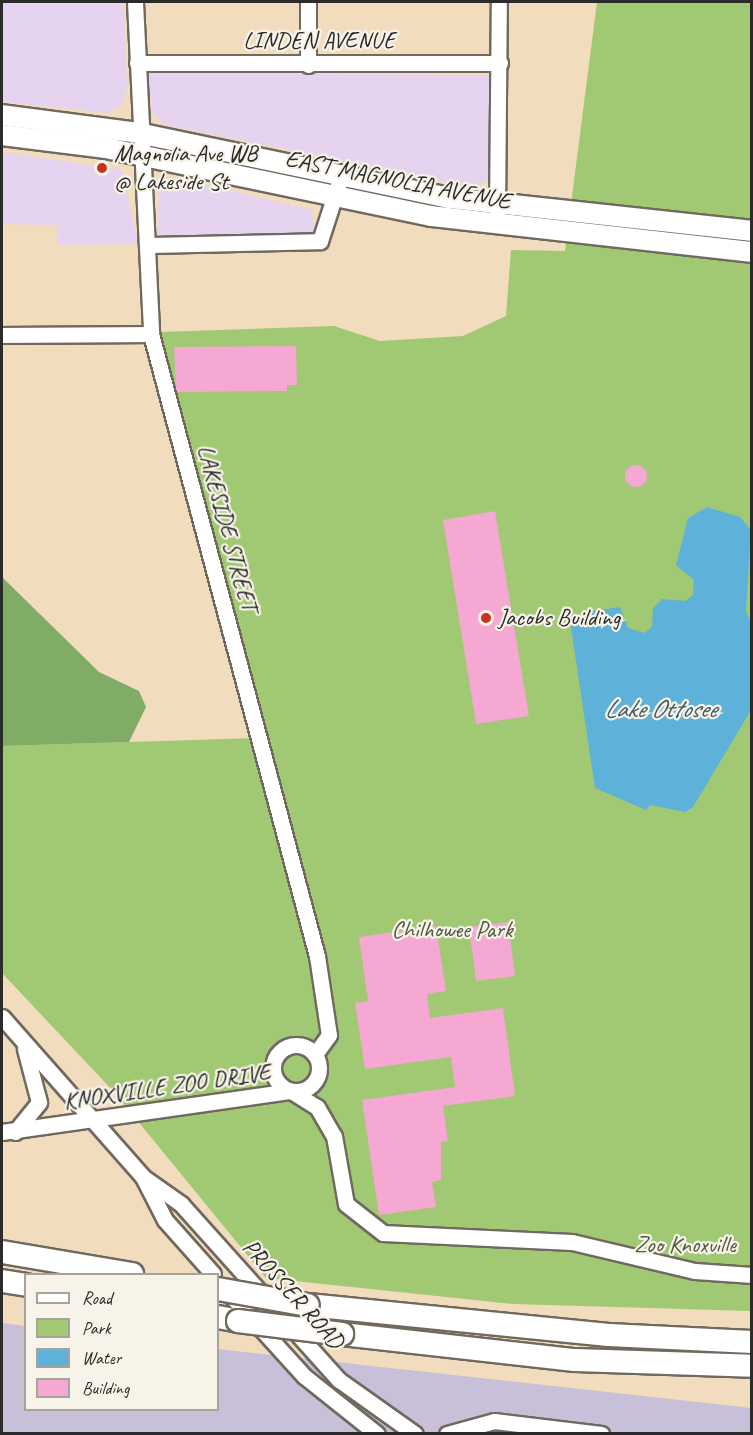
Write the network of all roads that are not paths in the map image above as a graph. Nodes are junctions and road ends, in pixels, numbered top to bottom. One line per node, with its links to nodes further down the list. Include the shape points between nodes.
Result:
1 (135, 2): 4 (street, LAKESIDE STREET)
2 (308, 2): 6 (street)
3 (499, 2): 5 (street)
4 (137, 63): 6 (street, LINDEN AVENUE); 8 (street, LAKESIDE STREET)
5 (500, 63): 6 (street, LINDEN AVENUE); 13 (street)
6 (308, 64)
7 (2, 115): 8 (main road, EAST MAGNOLIA AVENUE)
8 (138, 133): 10 (street, LAKESIDE STREET); 11 (main road, EAST MAGNOLIA AVENUE)
9 (2, 135): 10 (main road, EAST MAGNOLIA AVENUE)
10 (139, 155): 12 (main road, EAST MAGNOLIA AVENUE); 16 (street, LAKESIDE STREET)
11 (341, 176): 12 (street); 13 (main road, EAST MAGNOLIA AVENUE)
12 (337, 196): 14 (main road, EAST MAGNOLIA AVENUE); 16 (street, via 320,241)
13 (498, 205): 14 (street); 15 (main road, EAST MAGNOLIA AVENUE)
14 (496, 225): 17 (main road, EAST MAGNOLIA AVENUE)
15 (752, 231)
16 (147, 245): 18 (street, LAKESIDE STREET)
17 (752, 252)
18 (150, 334): 19 (street); 22 (street, LAKESIDE STREET, via 317,956 329,1035)
19 (2, 335)
20 (2, 1017): 21 (street, PROSSER ROAD)
21 (21, 1038): 24 (street, PROSSER ROAD); 25 (street, via 39,1102)
22 (315, 1054): 23 (street, via 319,1068 315,1082); 23 (street, via 294,1045 274,1058 276,1081)
23 (291, 1091): 24 (street, KNOXVILLE ZOO DRIVE); 30 (street, KNOXVILLE ZOO DRIVE, via 317,1107 334,1136 346,1204 383,1233 572,1242 695,1271)
24 (94, 1121): 25 (street, KNOXVILLE ZOO DRIVE); 26 (street, PROSSER ROAD)
25 (8, 1132)
26 (143, 1177): 29 (street, PROSSER ROAD, via 165,1220); 38 (street, PROSSER ROAD, via 181,1204)
27 (2, 1252): 28 (highway)
28 (121, 1273)
29 (211, 1273)
30 (752, 1275)
31 (219, 1280): 39 (street, PROSSER ROAD)
32 (2, 1281): 33 (highway)
33 (24, 1285)
34 (219, 1289): 36 (highway, bridge, via 308,1305 609,1335)
35 (228, 1319): 37 (highway, bridge, via 575,1360)
36 (752, 1342)
37 (752, 1366)
38 (339, 1380): 39 (street); 41 (street, PROSSER ROAD)
39 (324, 1393): 40 (street, PROSSER ROAD)
40 (377, 1434)
41 (415, 1434)
42 (447, 1434): 43 (street, via 494,1421)
43 (601, 1434)

